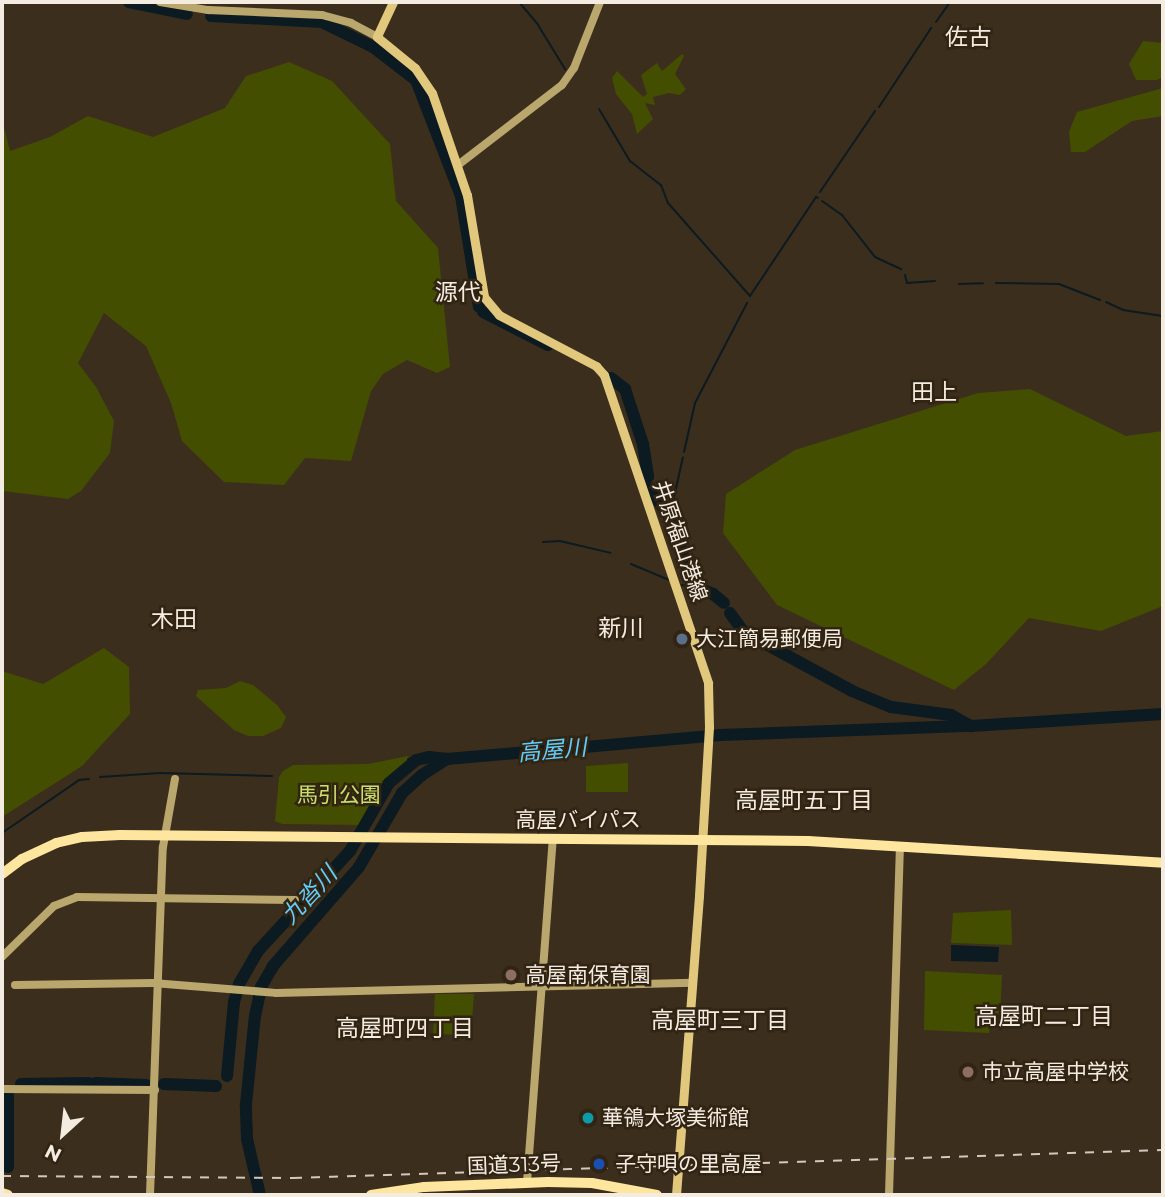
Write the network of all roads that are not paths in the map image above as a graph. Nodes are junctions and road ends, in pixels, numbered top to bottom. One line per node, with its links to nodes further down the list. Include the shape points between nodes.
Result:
1 (160, 2): 4 (street, via 208,10 322,15)
2 (393, 2): 4 (main road)
3 (600, 2): 5 (street, via 574,68 562,85)
4 (377, 37): 5 (main road, 井原福山港線, via 403,57 432,93)
5 (458, 165): 8 (main road, 井原福山港線, via 488,306 596,366 605,378 708,683)
6 (175, 779): 7 (street)
7 (165, 835): 9 (highway, 高屋バイパス); 12 (highway, 高屋バイパス, via 96,836 56,843); 13 (street)
8 (701, 839): 9 (highway, 高屋バイパス); 10 (highway, 高屋バイパス); 16 (main road, 井原福山港線)
9 (553, 840): 19 (street)
10 (900, 847): 11 (highway, 高屋バイパス); 29 (street)
11 (1163, 863)
12 (2, 874)
13 (162, 897): 14 (street); 15 (street, via 82,896 63,901); 17 (street)
14 (295, 900)
15 (2, 957)
16 (693, 983): 19 (street); 28 (main road, 井原福山港線)
17 (159, 984): 18 (street); 19 (street, via 293,992); 21 (street)
18 (15, 985)
19 (543, 985): 22 (street)
20 (2, 1089): 21 (street)
21 (155, 1090): 25 (street)
22 (527, 1182): 26 (highway, 国道313号, via 424,1187); 27 (highway, 国道313号, via 592,1183)
23 (2, 1193): 24 (highway)
24 (8, 1195)
25 (150, 1195)
26 (371, 1195)
27 (657, 1195)
28 (676, 1195)
29 (889, 1195)

